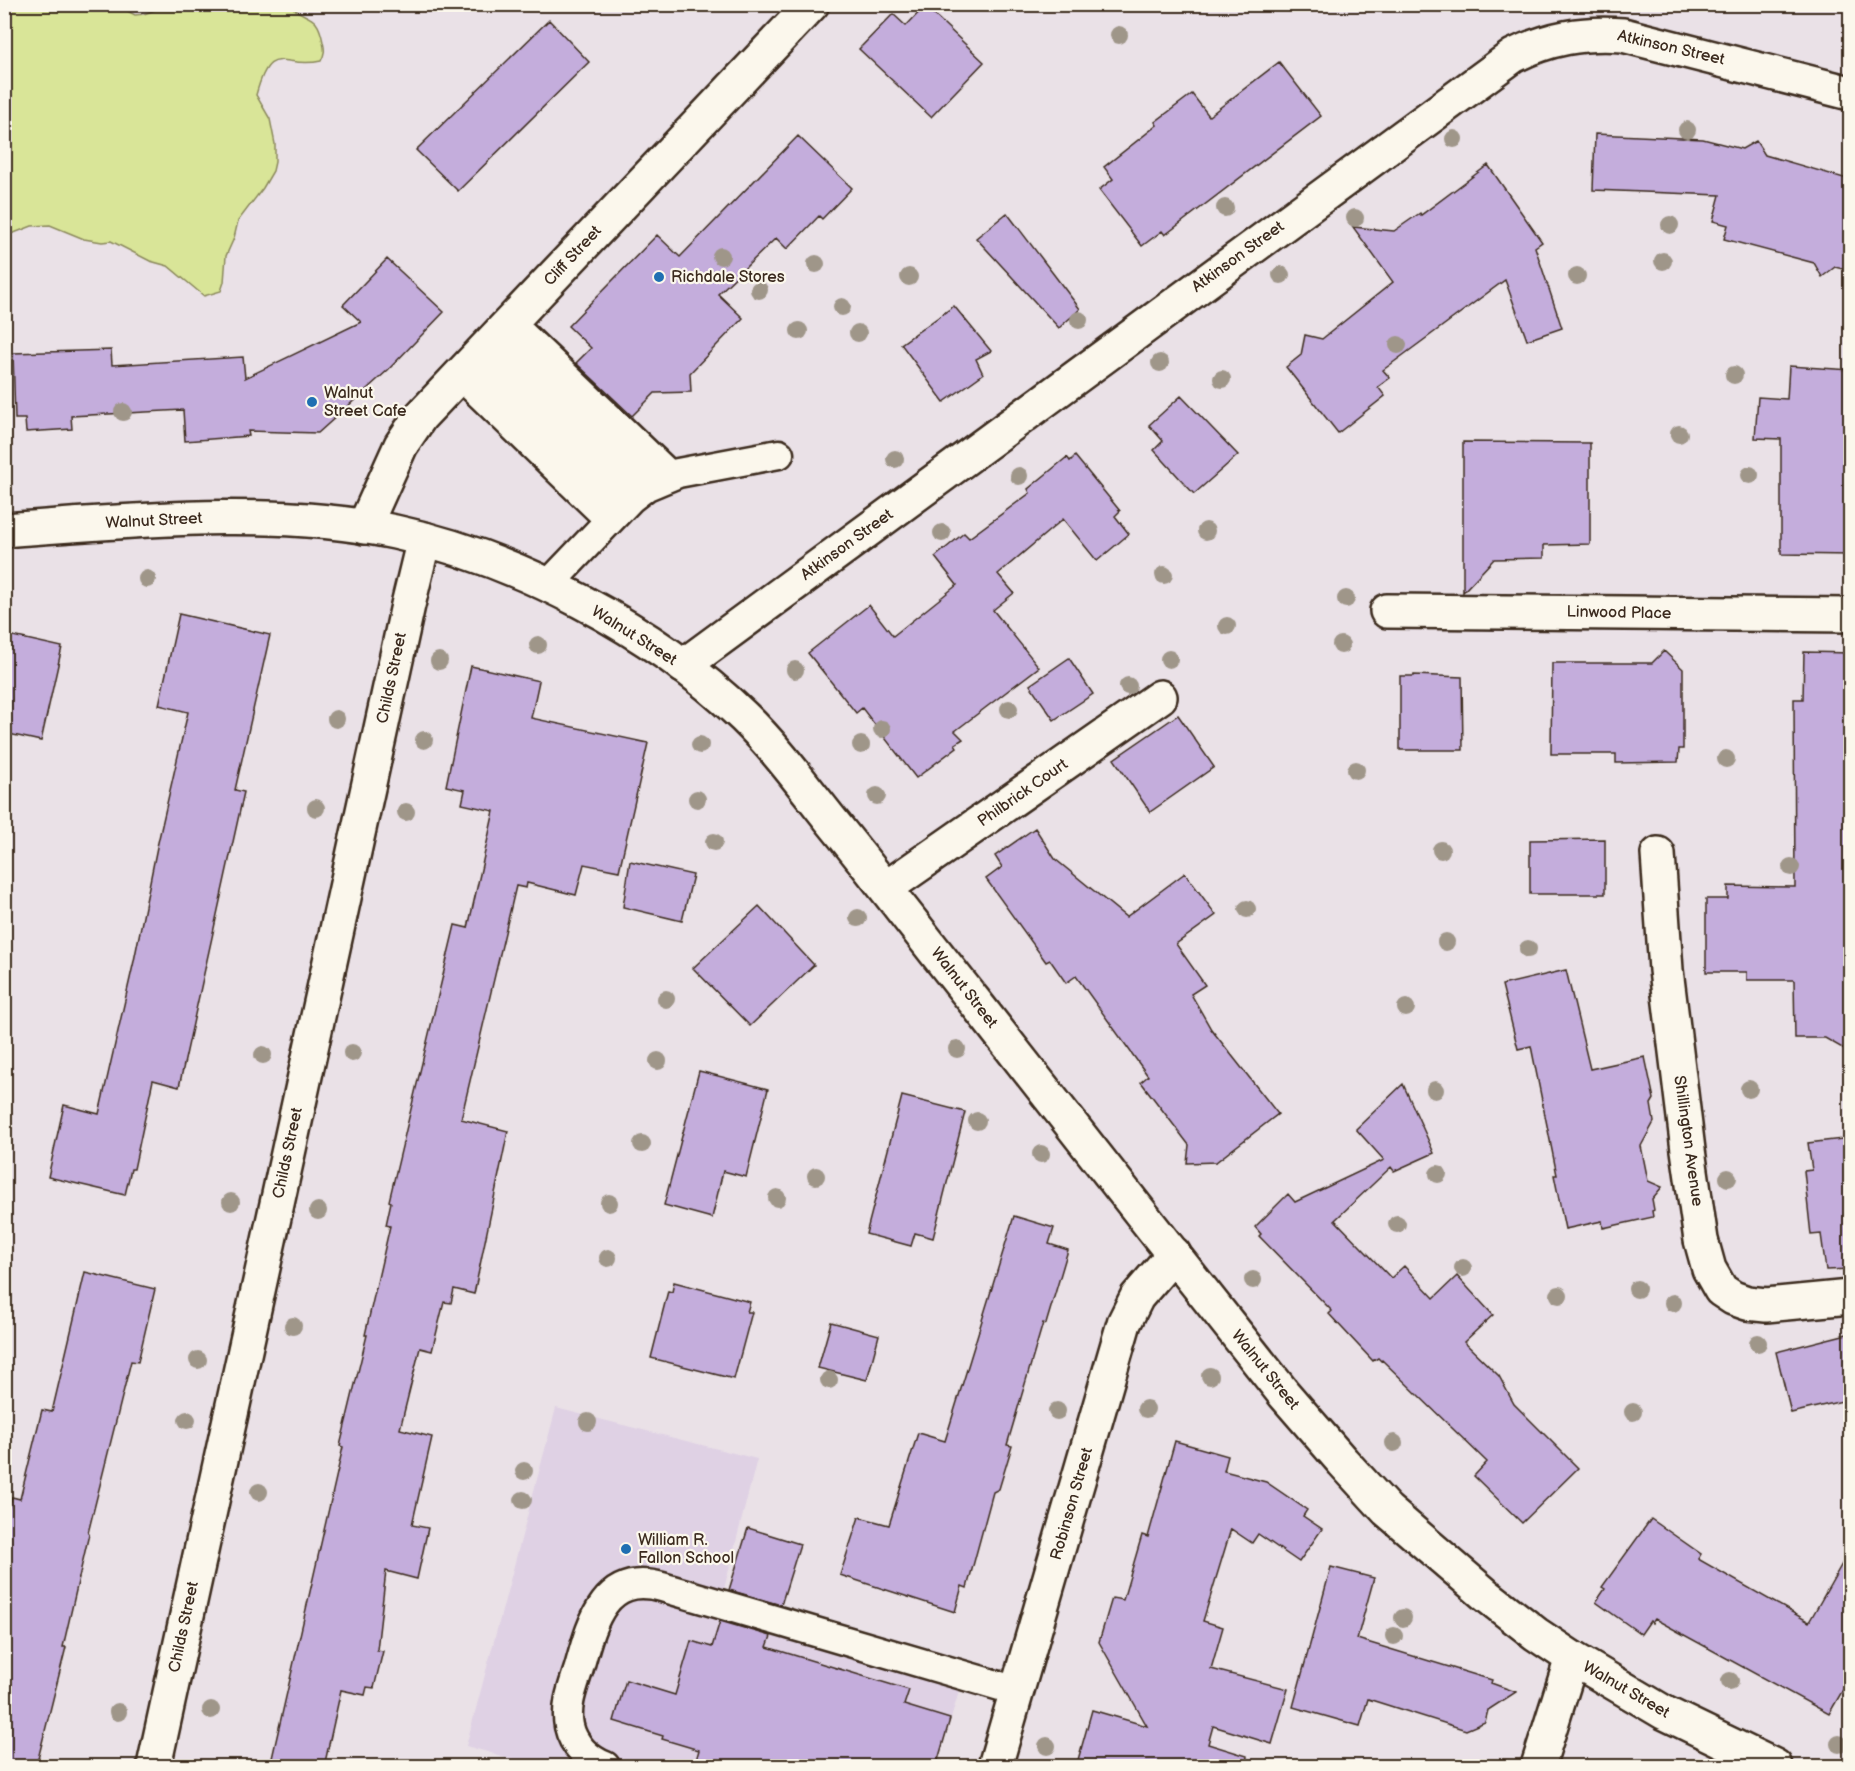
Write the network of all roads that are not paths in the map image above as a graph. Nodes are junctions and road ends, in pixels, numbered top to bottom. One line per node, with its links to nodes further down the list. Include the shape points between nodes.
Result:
1 (812, 4): 3 (street, Cliff Street)
2 (1851, 93): 12 (street, Atkinson Street, via 1623,35 1578,35 1533,46 1513,56)
3 (485, 349): 5 (lane); 5 (lane); 6 (street, Cliff Street, via 420,417 401,445)
4 (779, 454): 5 (lane)
5 (638, 496): 9 (lane)
6 (364, 527): 7 (street, Walnut Street, via 222,519); 8 (street, Walnut Street)
7 (4, 530)
8 (424, 539): 9 (street, Walnut Street, via 490,560); 20 (street, Childs Street)
9 (548, 585): 12 (street, Walnut Street)
10 (1387, 611): 11 (street, Linwood Place)
11 (1851, 615)
12 (683, 666): 15 (street, Walnut Street, via 767,741)
13 (1160, 697): 15 (street, Philbrick Court)
14 (1658, 854): 17 (street, Shillington Avenue, via 1666,970 1681,1094 1701,1240 1709,1269 1721,1290 1747,1303 1766,1305)
15 (886, 888): 16 (street, Walnut Street)
16 (1174, 1254): 18 (street, Walnut Street, via 1291,1403 1387,1510 1486,1595); 19 (street, Robinson Street, via 1137,1297 1124,1323)
17 (1851, 1297)
18 (1572, 1658): 23 (street); 24 (street, Walnut Street, via 1665,1713)
19 (1017, 1690): 21 (lane, via 653,1584 633,1586 606,1600 595,1616 568,1707 573,1736 584,1753); 22 (street, Robinson Street)
20 (154, 1767)
21 (605, 1767)
22 (995, 1767)
23 (1538, 1767)
24 (1775, 1767)

